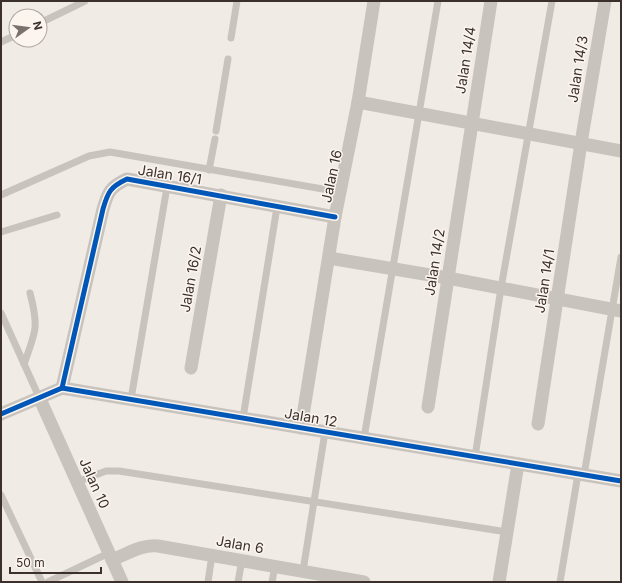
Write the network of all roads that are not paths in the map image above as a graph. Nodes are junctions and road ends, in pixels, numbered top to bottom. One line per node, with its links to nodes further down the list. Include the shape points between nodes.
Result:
1 (85, 1): 8 (lane)
2 (236, 1): 9 (lane)
3 (374, 1): 11 (street, Jalan 16)
4 (438, 1): 12 (lane)
5 (491, 1): 13 (street, Jalan 14/4)
6 (552, 1): 15 (lane)
7 (605, 1): 17 (street, Jalan 14/3)
8 (48, 19)
9 (231, 38)
10 (228, 59): 14 (lane)
11 (358, 102): 12 (street); 21 (street, Jalan 16)
12 (419, 113): 13 (street); 30 (lane)
13 (472, 123): 15 (street); 31 (street, Jalan 14/2)
14 (216, 131)
15 (528, 133): 17 (street); 32 (lane)
16 (215, 139): 19 (lane)
17 (581, 143): 18 (street); 34 (street, Jalan 14/1)
18 (621, 150)
19 (210, 170): 21 (lane); 22 (lane, via 121,154 100,153)
20 (168, 186): 23 (street, Jalan 16/1); 39 (street, Jalan 16/1, via 126,179 113,185 107,197); 41 (lane)
21 (340, 192): 26 (street, Jalan 16)
22 (1, 195)
23 (221, 195): 24 (street, Jalan 16/1); 38 (street, Jalan 16/2)
24 (277, 207): 26 (street, Jalan 16/1); 44 (lane)
25 (57, 215): 27 (lane)
26 (335, 217): 29 (street, Jalan 16)
27 (1, 232)
28 (621, 257): 35 (lane)
29 (329, 258): 30 (street); 46 (street, Jalan 16)
30 (393, 269): 31 (street); 48 (lane)
31 (448, 278): 32 (street); 42 (street, Jalan 14/2)
32 (501, 288): 34 (street); 49 (lane)
33 (30, 293): 37 (lane, via 36,318 35,335)
34 (558, 298): 35 (street); 45 (street, Jalan 14/1)
35 (616, 310): 51 (lane)
36 (1, 313): 37 (lane)
37 (24, 364): 40 (lane)
38 (191, 368)
39 (62, 388): 40 (street); 41 (street, Jalan 12)
40 (39, 397): 43 (street); 53 (street, Jalan 10)
41 (131, 399): 44 (street, Jalan 12)
42 (428, 407)
43 (1, 414)
44 (243, 418): 46 (street, Jalan 12)
45 (538, 424)
46 (301, 428): 47 (street, Jalan 12)
47 (325, 432): 48 (street, Jalan 12); 55 (lane)
48 (364, 438): 49 (street, Jalan 12)
49 (475, 457): 50 (street, Jalan 12)
50 (518, 464): 51 (street, Jalan 12); 56 (street)
51 (581, 474): 52 (street, Jalan 12); 70 (lane)
52 (621, 481)
53 (77, 482): 55 (lane, via 106,471 119,471); 58 (street, Jalan 10)
54 (1, 495): 62 (lane)
55 (314, 501): 56 (lane); 61 (lane)
56 (507, 532): 69 (street)
57 (212, 555): 58 (street, Jalan 6, via 151,545); 59 (street, Jalan 6); 65 (lane)
58 (111, 556): 63 (lane); 64 (street, Jalan 10)
59 (242, 560): 60 (street, Jalan 6); 66 (lane)
60 (275, 566): 61 (street, Jalan 6); 67 (lane)
61 (302, 576): 68 (street, Jalan 6)
62 (42, 582)
63 (48, 582)
64 (122, 582)
65 (208, 582)
66 (238, 582)
67 (272, 582)
68 (364, 582)
69 (499, 582)
70 (560, 582)

